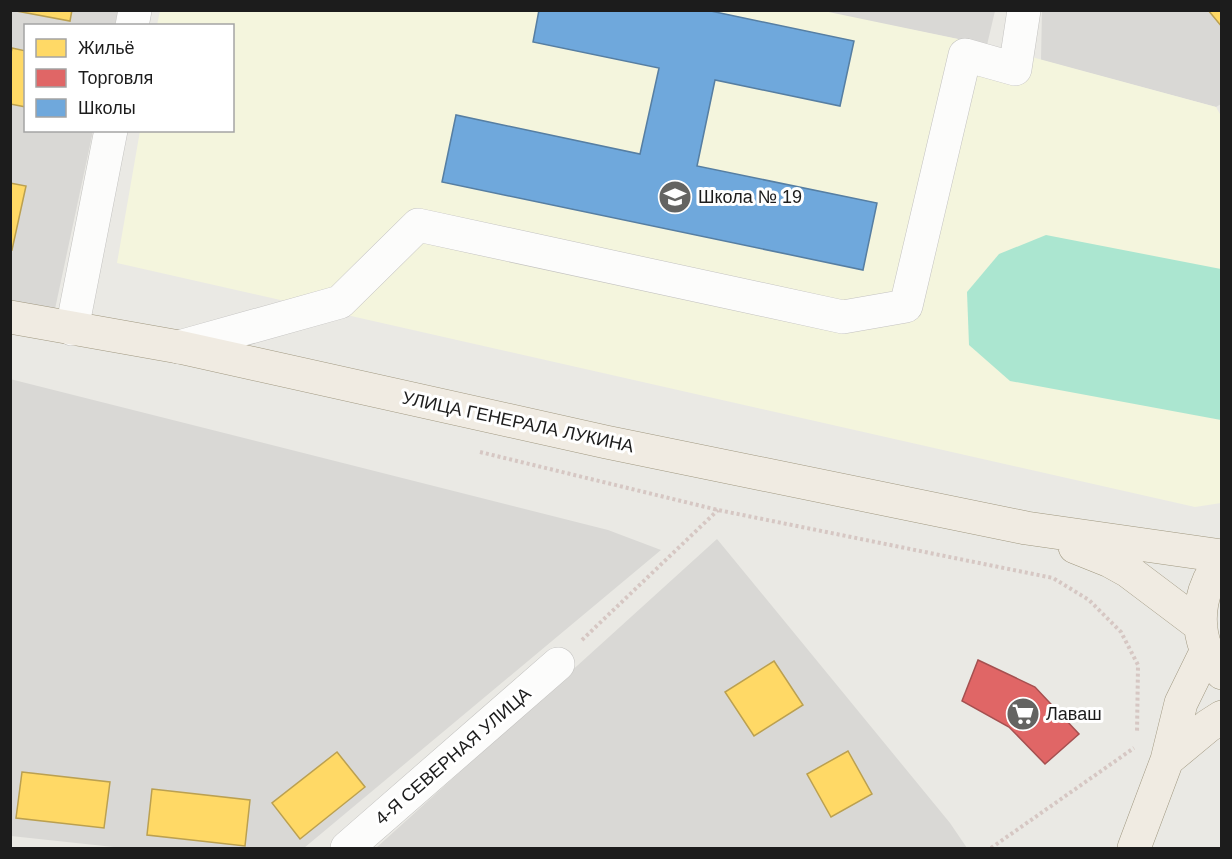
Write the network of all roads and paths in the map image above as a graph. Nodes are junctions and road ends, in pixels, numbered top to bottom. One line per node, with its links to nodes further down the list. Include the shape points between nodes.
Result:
1 (1024, 10): 5 (street, via 1015,69 965,55 906,306 843,317 418,225 339,302)
2 (111, 132): 4 (street)
3 (10, 317): 4 (main road, УЛИЦА ГЕНЕРАЛА ЛУКИНА)
4 (72, 329): 5 (main road, УЛИЦА ГЕНЕРАЛА ЛУКИНА)
5 (179, 347): 7 (main road, УЛИЦА ГЕНЕРАЛА ЛУКИНА, via 606,442)
6 (718, 510): 11 (path)
7 (1026, 528): 8 (main road, УЛИЦА ГЕНЕРАЛА ЛУКИНА); 10 (main road, УЛИЦА ГЕНЕРАЛА ЛУКИНА, via 1128,571)
8 (1221, 557): 10 (main road, via 1205,588 1201,607)
9 (997, 568): 13 (path, via 1053,578 1089,600 1121,632 1138,665)
10 (1210, 649): 15 (main road, via 1181,703)
11 (558, 664): 16 (street, 4-Я СЕВЕРНАЯ УЛИЦА)
12 (1221, 717): 15 (main road)
13 (1137, 734)
14 (1134, 757): 17 (path, via 1137,746)
15 (1167, 760): 18 (main road)
16 (347, 849)
17 (991, 849)
18 (1134, 849)

